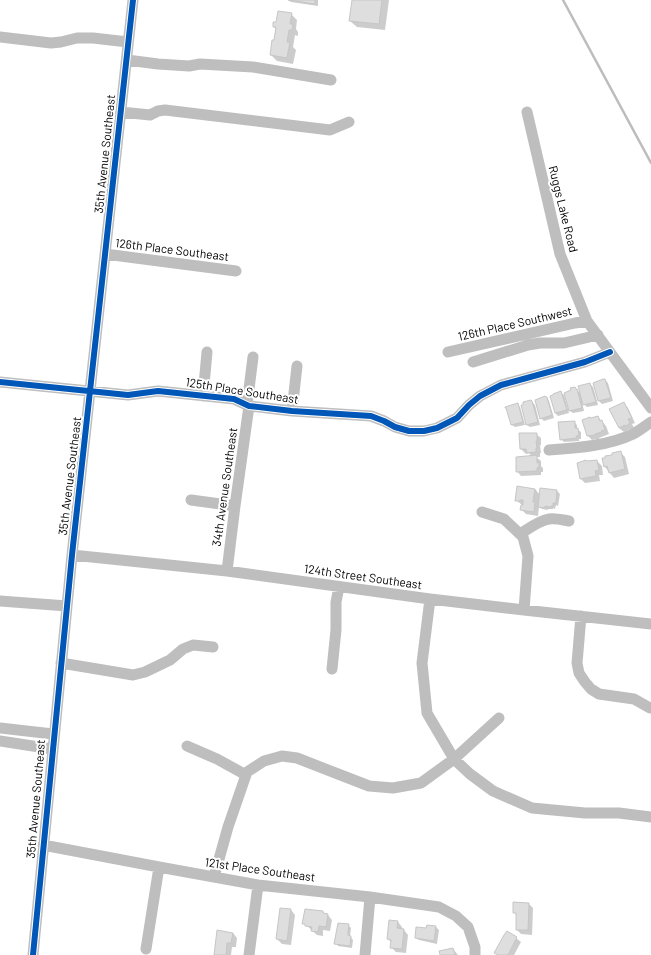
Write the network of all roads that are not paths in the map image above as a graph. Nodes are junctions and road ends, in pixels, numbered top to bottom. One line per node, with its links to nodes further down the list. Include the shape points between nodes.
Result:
1 (133, 0): 3 (street, 35th Avenue Southeast)
2 (0, 37): 3 (street, via 50,43 77,38)
3 (128, 42): 4 (street, 35th Avenue Southeast)
4 (126, 60): 5 (street, via 189,66 200,64 253,68); 6 (street, 35th Avenue Southeast)
5 (331, 80)
6 (121, 112): 8 (street, via 150,115 165,110 330,130); 9 (street, 35th Avenue Southeast)
7 (527, 112): 11 (street, Ruggs Lake Road, via 560,254)
8 (349, 122)
9 (105, 254): 10 (street, 126th Place Southeast); 20 (street, 35th Avenue Southeast)
10 (236, 271)
11 (587, 321): 12 (street, Ruggs Lake Road); 14 (street, 126th Place Southwest)
12 (598, 335): 15 (street, Ruggs Lake Road); 17 (street, via 568,342 528,345)
13 (207, 352): 21 (street)
14 (448, 352)
15 (610, 352): 23 (street, Ruggs Lake Road); 24 (street, 125th Place Southeast, via 585,362 501,385 480,396 457,418 424,431 409,431 371,416 358,414)
16 (253, 358): 22 (street, 34th Avenue Southeast)
17 (473, 362)
18 (297, 366): 24 (street)
19 (0, 382): 20 (street, 125th Place Southeast)
20 (90, 391): 21 (street, 125th Place Southeast, via 128,395 158,390); 32 (street, 35th Avenue Southeast)
21 (203, 396): 22 (street, 125th Place Southeast, via 234,399)
22 (248, 406): 24 (street, 125th Place Southeast); 28 (street, 34th Avenue Southeast)
23 (651, 408)
24 (292, 411)
25 (651, 422): 26 (street, via 619,440 578,448)
26 (549, 450)
27 (191, 500): 28 (street)
28 (235, 506): 33 (street, 34th Avenue Southeast)
29 (482, 512): 31 (street, via 504,519)
30 (569, 521): 31 (street, via 550,518)
31 (520, 534): 38 (street, via 528,556)
32 (72, 555): 33 (street, 124th Street Southeast); 37 (street, 35th Avenue Southeast)
33 (227, 572): 34 (street, 124th Street Southeast)
34 (339, 587): 35 (street, 124th Street Southeast); 43 (street)
35 (430, 599): 38 (street, 124th Street Southeast); 51 (street, via 422,663 427,713)
36 (0, 601): 37 (street)
37 (67, 606): 42 (street, 35th Avenue Southeast)
38 (524, 610): 39 (street, 124th Street Southeast)
39 (581, 616): 40 (street, 124th Street Southeast); 44 (street, via 577,663 585,682 599,694 634,699)
40 (651, 624)
41 (213, 647): 42 (street, via 193,646 183,649 170,660 133,675)
42 (61, 663): 47 (street, 35th Avenue Southeast)
43 (332, 669)
44 (650, 708)
45 (499, 718): 51 (street)
46 (0, 728): 47 (street)
47 (53, 734): 50 (street, 35th Avenue Southeast)
48 (0, 741): 50 (street)
49 (187, 746): 52 (street)
50 (52, 749): 54 (street, 35th Avenue Southeast)
51 (454, 759): 52 (street, via 421,783 393,788 369,786 297,758 282,756 264,761); 53 (street, via 493,791 532,808)
52 (247, 774): 56 (street)
53 (651, 817)
54 (43, 845): 55 (street, 121st Place Southeast); 60 (street, 35th Avenue Southeast)
55 (158, 867): 56 (street, 121st Place Southeast); 59 (street)
56 (214, 877): 57 (street, 121st Place Southeast)
57 (258, 885): 58 (street, 121st Place Southeast); 61 (street)
58 (370, 897): 62 (street); 63 (street, 121st Place Southeast, via 439,906 468,927)
59 (146, 949)
60 (33, 955)
61 (249, 955)
62 (365, 955)
63 (475, 955)

